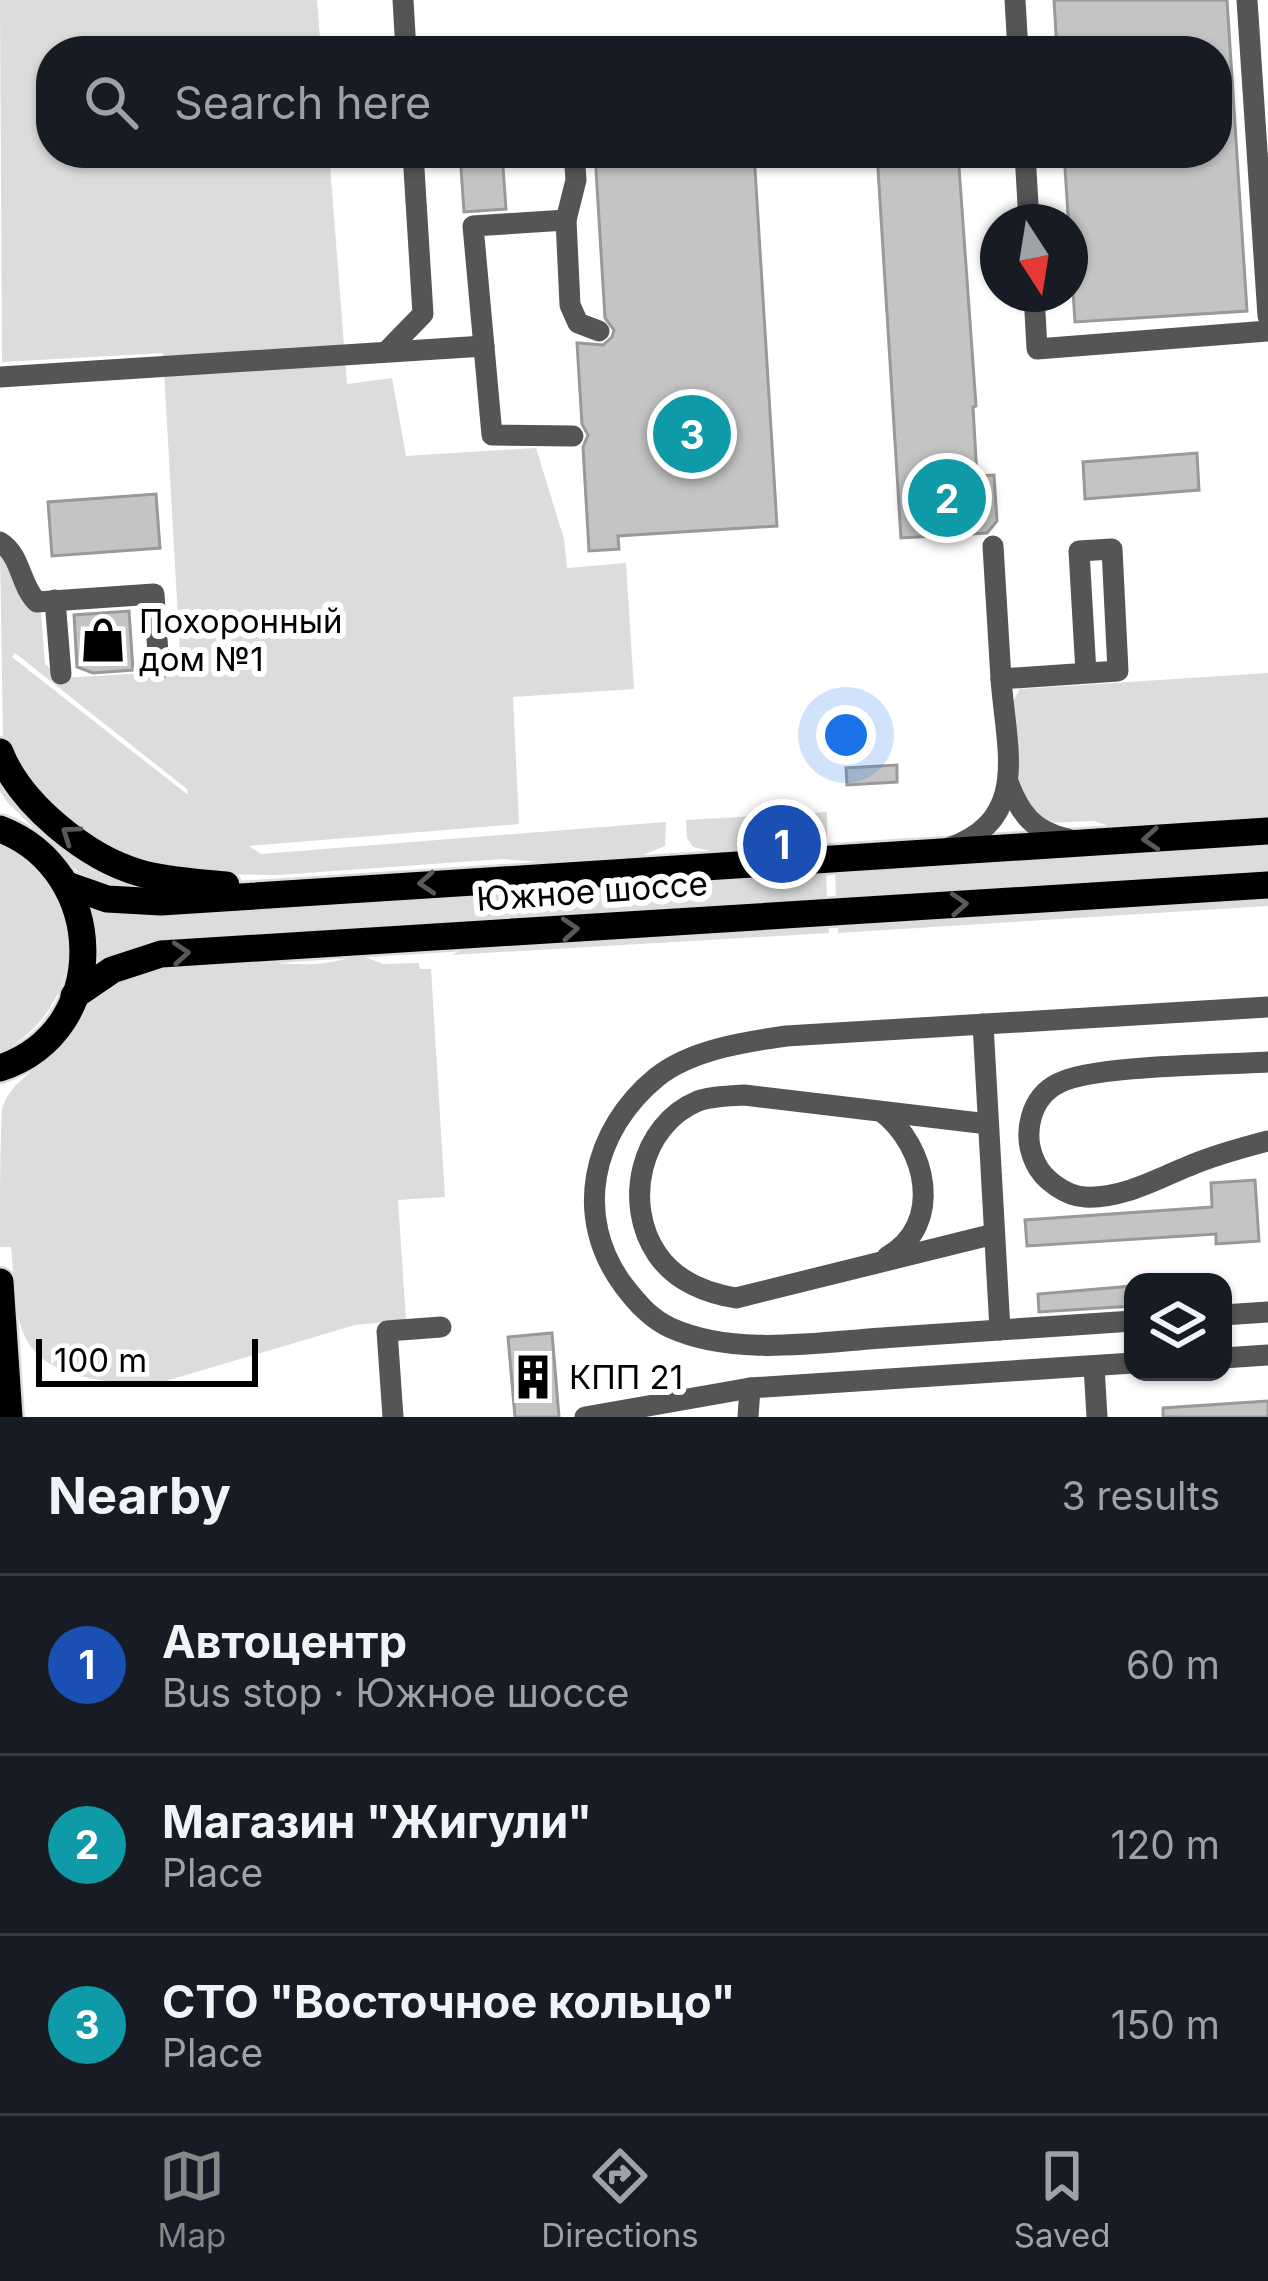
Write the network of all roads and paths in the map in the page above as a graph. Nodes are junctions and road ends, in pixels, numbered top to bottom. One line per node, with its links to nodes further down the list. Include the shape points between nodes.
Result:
1 (403, 0): 4 (street)
2 (1015, 0): 5 (street)
3 (1247, 0): 12 (street)
4 (405, 36)
5 (1017, 36)
6 (414, 168): 17 (street, via 423,314)
7 (575, 168): 10 (street)
8 (1026, 168): 9 (street)
9 (1028, 204)
10 (566, 220): 13 (street, via 571,305 578,323); 15 (street, via 473,226)
11 (1035, 312): 14 (street, via 1037,349)
12 (1268, 316)
13 (599, 331)
14 (1268, 331)
15 (484, 346): 16 (street); 20 (street, via 491,435)
16 (444, 348): 17 (street); 18 (street)
17 (386, 352): 19 (street)
18 (466, 364)
19 (0, 377)
20 (573, 436)
21 (0, 542): 23 (street, via 13,550 37,602)
22 (993, 546): 27 (street)
23 (56, 600): 24 (street, via 154,594); 25 (street)
24 (159, 669)
25 (61, 674)
26 (1086, 674): 26 (street, via 1118,671 1112,549 1078,551); 27 (street)
27 (1001, 680): 29 (street)
28 (0, 752): 36 (main road, one-way to 28, via 142,874 34,807)
29 (1008, 781): 32 (street, via 1042,832); 33 (street, via 988,830)
30 (0, 829): 34 (main road, via 27,842)
31 (1268, 831): 32 (main road, Южное шоссе, one-way to 32)
32 (1093, 842): 33 (main road, Южное шоссе)
33 (939, 851): 36 (main road, Южное шоссе, one-way to 36)
34 (68, 885): 36 (main road, Южное шоссе, via 135,903); 37 (main road, via 84,942)
35 (1268, 885): 37 (main road, Южное шоссе, one-way to 35, via 112,970 161,954)
36 (344, 889)
37 (74, 996): 41 (main road, via 55,1029)
38 (1268, 1007): 39 (street)
39 (982, 1024): 43 (street); 52 (street, via 737,1043 659,1076 604,1142 593,1220 604,1256 643,1310 705,1340)
40 (1268, 1062): 44 (street, via 1060,1082 1040,1096 1028,1141 1048,1182 1079,1197 1113,1196)
41 (3, 1074)
42 (880, 1111): 43 (street); 46 (street, via 913,1146 923,1205 896,1252); 46 (street, via 745,1096 698,1101 662,1129 639,1185 658,1256 710,1294 736,1298)
43 (988, 1124): 45 (street)
44 (1268, 1141)
45 (994, 1234): 46 (street); 52 (street)
46 (876, 1263)
47 (0, 1282): 58 (main road)
48 (1268, 1312): 49 (street)
49 (1232, 1314)
50 (1124, 1322): 52 (street)
51 (441, 1327): 59 (street, via 387,1331)
52 (1000, 1330)
53 (1268, 1354): 54 (street)
54 (1232, 1357)
55 (1124, 1364): 56 (street)
56 (1094, 1366): 57 (street); 62 (street)
57 (750, 1388): 60 (street); 61 (street)
58 (9, 1417)
59 (393, 1417)
60 (585, 1417)
61 (748, 1417)
62 (1097, 1417)

